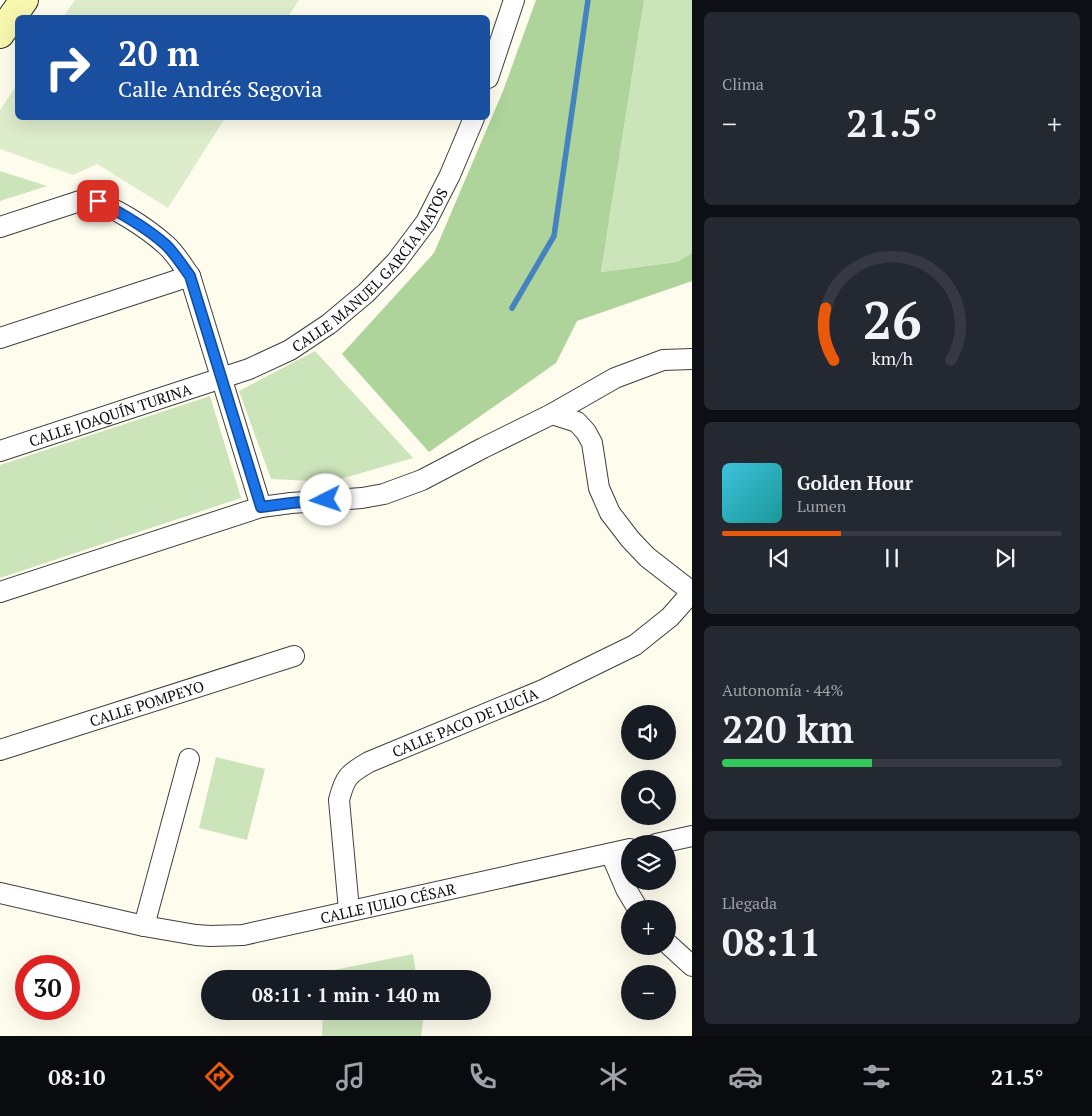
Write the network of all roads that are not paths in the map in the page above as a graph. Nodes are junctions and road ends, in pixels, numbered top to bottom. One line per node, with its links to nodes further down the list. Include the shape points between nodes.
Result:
1 (24, 0): 3 (main road)
2 (514, 0): 4 (street)
3 (0, 34)
4 (490, 72)
5 (473, 120): 10 (street, CALLE MANUEL GARCÍA MATOS, via 426,222 396,262 366,293 329,324 290,350)
6 (0, 227): 7 (street, via 86,199 98,201 156,237)
7 (190, 276): 8 (street); 10 (street)
8 (0, 338)
9 (692, 359): 11 (street, via 663,360 615,378)
10 (222, 379): 12 (street, CALLE JOAQUÍN TURINA); 13 (street)
11 (552, 414): 13 (street, via 422,480 384,494); 15 (street, via 577,422 586,432 592,444 599,488 610,513 630,539)
12 (0, 451)
13 (261, 507): 14 (street)
14 (0, 592)
15 (692, 592): 23 (street, CALLE PACO DE LUCÍA, via 670,617 634,645 543,690 354,771 343,782 339,800)
16 (294, 656): 17 (street, CALLE POMPEYO)
17 (0, 750)
18 (189, 759): 24 (street)
19 (692, 836): 20 (street)
20 (676, 840)
21 (621, 852): 23 (street, CALLE JULIO CÉSAR)
22 (0, 893): 24 (street, CALLE JULIO CÉSAR)
23 (349, 910): 24 (street, CALLE JULIO CÉSAR, via 243,935 210,936)
24 (144, 926)
25 (676, 951): 26 (street)
26 (692, 966)

